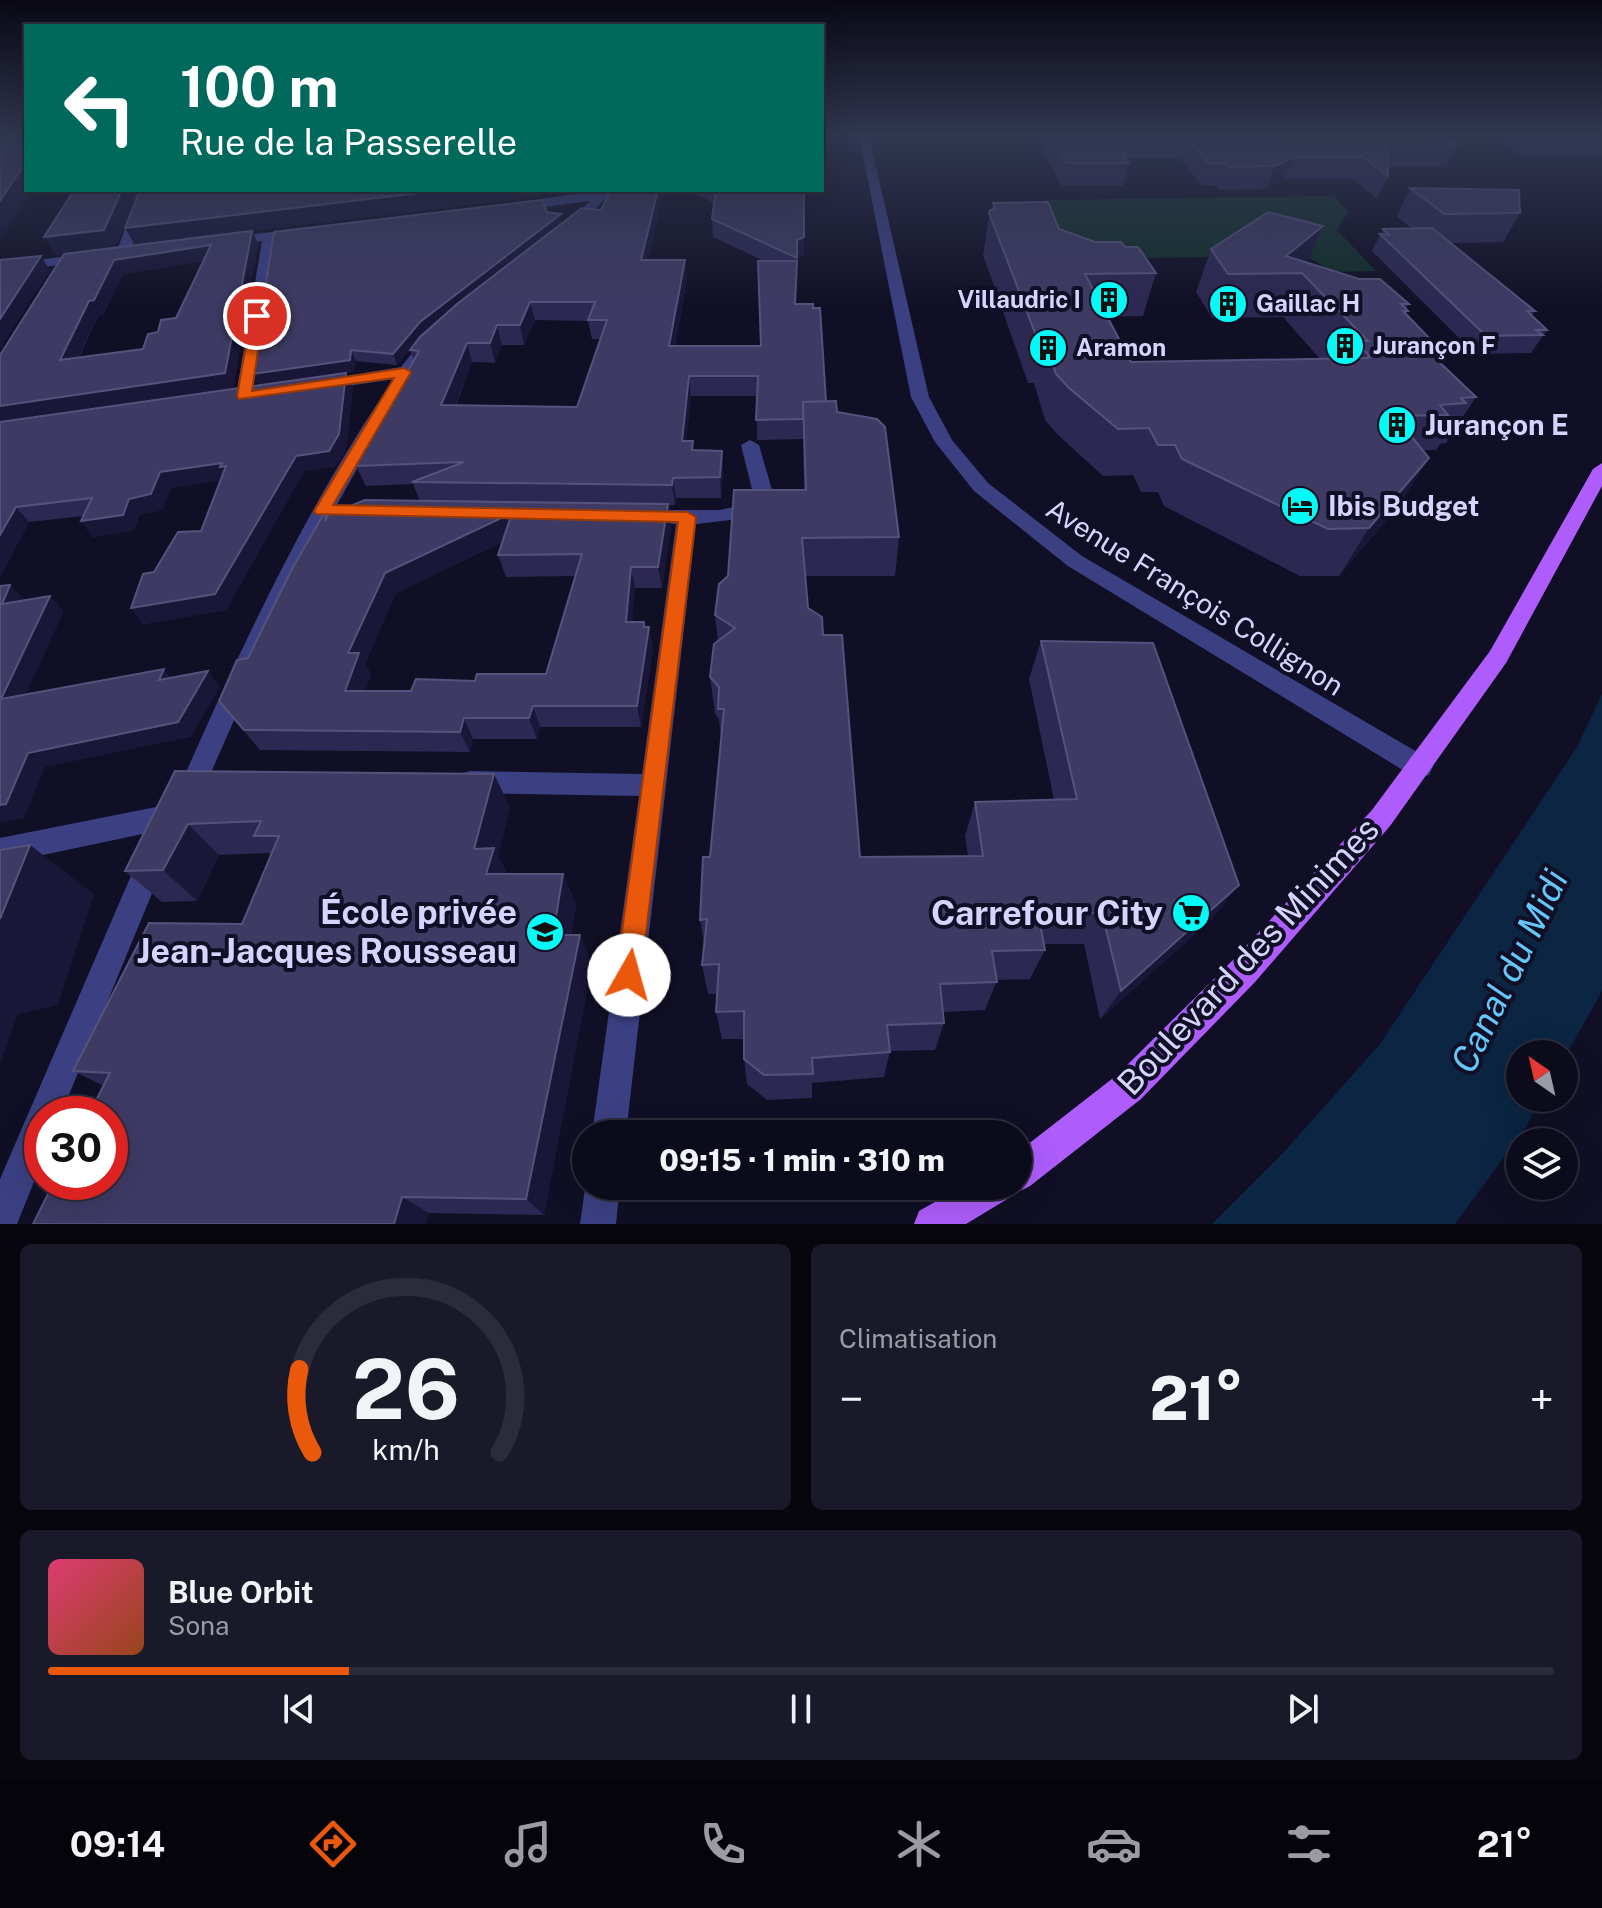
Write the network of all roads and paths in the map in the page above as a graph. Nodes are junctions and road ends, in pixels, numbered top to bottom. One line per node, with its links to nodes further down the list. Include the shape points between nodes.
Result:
1 (145, 193): 9 (street, via 130,252 62,267)
2 (606, 193): 4 (street); 8 (street)
3 (876, 193): 18 (street, Avenue François Collignon, via 920,397 939,434 973,478 1007,511 1075,561)
4 (497, 209)
5 (315, 231): 6 (street)
6 (270, 236): 7 (street); 13 (street)
7 (211, 243)
8 (555, 244)
9 (0, 269)
10 (451, 322): 11 (street)
11 (404, 372): 12 (street); 19 (street, via 255,642)
12 (302, 387)
13 (244, 396)
14 (750, 445): 17 (street, via 764,497 758,508)
15 (1602, 469): 18 (main road, Boulevard des Minimes, via 1498,657)
16 (624, 516): 17 (street)
17 (687, 517): 22 (street)
18 (1420, 767): 28 (main road, Boulevard des Minimes, via 1331,877 1244,971 1129,1087)
19 (197, 776): 20 (street); 23 (street)
20 (228, 777)
21 (448, 781): 22 (street)
22 (653, 785): 26 (street)
23 (171, 816): 24 (street); 25 (street)
24 (0, 851)
25 (52, 1096)
26 (611, 1120)
27 (24, 1163): 31 (street)
28 (1032, 1163)
29 (601, 1200): 32 (street)
30 (973, 1200): 33 (main road)
31 (0, 1222)
32 (598, 1224)
33 (932, 1224)

